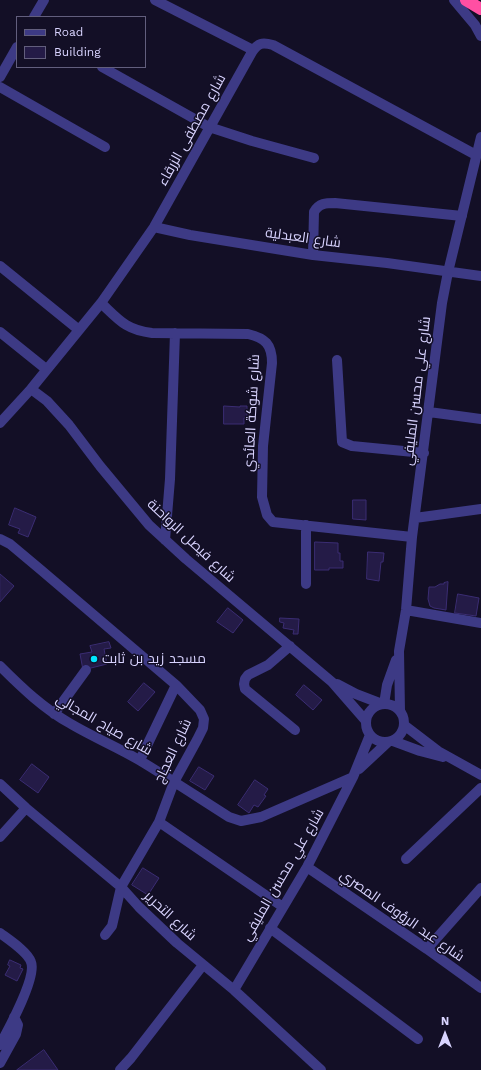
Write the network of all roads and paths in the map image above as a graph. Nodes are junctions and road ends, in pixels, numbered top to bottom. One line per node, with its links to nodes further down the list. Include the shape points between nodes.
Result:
1 (44, 0): 6 (street)
2 (155, 0): 9 (street)
3 (454, 0): 7 (street)
4 (466, 0): 5 (highway)
5 (481, 9)
6 (35, 16)
7 (481, 36)
8 (16, 49): 11 (street)
9 (253, 50): 13 (street, شارع مصطفى الزرقاء); 16 (street, via 257,45 264,43 273,46)
10 (104, 68): 13 (street)
11 (0, 77)
12 (0, 87): 15 (street)
13 (210, 127): 17 (street); 19 (street, شارع مصطفى الزرقاء)
14 (481, 137): 16 (street, شارع علي محسن المليفي)
15 (105, 147)
16 (476, 155): 18 (street, شارع علي محسن المليفي)
17 (314, 158)
18 (462, 216): 20 (street, via 324,203 314,212); 22 (street, شارع علي محسن المليفي)
19 (154, 228): 20 (street, شارع العبدلية); 24 (street, شارع مصطفى الزرقاء)
20 (313, 255): 22 (street, شارع العبدلية)
21 (0, 266): 25 (street)
22 (448, 272): 23 (street, شارع العبدلية); 31 (street, شارع علي محسن المليفي)
23 (481, 276)
24 (101, 303): 25 (street, شارع مصطفى الزرقاء); 27 (street, شارع شوكة العائدي, via 133,330)
25 (79, 330): 29 (street, شارع مصطفى الزرقاء)
26 (0, 332): 29 (street)
27 (175, 333): 37 (street, شارع شوكة العائدي, via 248,334 260,337 268,344 272,352 272,362 263,446 262,497 267,515 273,522); 40 (street, via 170,479)
28 (337, 360): 34 (street, via 342,442 352,446)
29 (46, 369): 30 (street, شارع مصطفى الزرقاء)
30 (31, 388): 33 (street, شارع مصطفى الزرقاء); 40 (street, شارع فيصل الرواحنة, via 59,413 131,504)
31 (429, 412): 32 (street); 34 (street, شارع علي محسن المليفي)
32 (481, 419)
33 (0, 423)
34 (424, 453): 36 (street, شارع علي محسن المليفي)
35 (481, 509): 36 (street)
36 (415, 518): 38 (street, شارع علي محسن المليفي)
37 (306, 526): 38 (street, شارع شوكة العائدي); 41 (street)
38 (412, 537): 42 (street, شارع علي محسن المليفي)
39 (0, 539): 49 (street, شارع العجاج, via 10,544)
40 (165, 540): 44 (street, شارع فيصل الرواحنة)
41 (306, 584)
42 (406, 610): 43 (street); 45 (street, شارع علي محسن المليفي)
43 (481, 624)
44 (290, 646): 48 (street, شارع فيصل الرواحنة); 55 (street, via 268,665 248,675 244,684 245,688)
45 (399, 651): 50 (street, شارع علي محسن المليفي); 51 (street, شارع علي محسن المليفي)
46 (0, 666): 52 (street, شارع صياح المجالي, via 34,699)
47 (86, 670): 52 (street)
48 (332, 682): 50 (street, شارع فيصل الرواحنة); 53 (street, شارع فيصل الرواحنة)
49 (176, 685): 59 (street); 62 (street, شارع العجاج, via 200,710 204,719 203,728)
50 (383, 704): 51 (street, via 393,705); 53 (street, via 369,711)
51 (400, 711): 54 (street)
52 (54, 714): 59 (street, شارع صياح المجالي)
53 (366, 721): 56 (street)
54 (404, 725): 57 (street, via 401,734); 58 (street)
55 (295, 730)
56 (370, 735): 57 (street, via 378,741); 60 (street, شارع علي محسن المليفي)
57 (391, 741): 58 (street, via 420,752); 60 (street, شارع علي محسن المليفي)
58 (449, 758): 61 (street)
59 (140, 760): 62 (street, شارع صياح المجالي)
60 (354, 775): 62 (street, شارع صياح المجالي, via 261,817 241,821 230,817); 69 (street, شارع علي محسن المليفي)
61 (481, 775)
62 (174, 782): 66 (street, شارع العجاج)
63 (0, 784): 65 (street, شارع التحرير)
64 (481, 788): 68 (street)
65 (26, 808): 67 (street); 70 (street, شارع التحرير)
66 (159, 822): 70 (street, شارع العجاج); 72 (street)
67 (0, 837)
68 (406, 859)
69 (308, 867): 72 (street, شارع علي محسن المليفي); 76 (street, شارع عبد الرؤوف المصري)
70 (121, 887): 75 (street, شارع العجاج, via 112,926); 77 (street, شارع التحرير, via 177,944)
71 (481, 888): 76 (street)
72 (283, 906): 73 (street, شارع علي محسن المليفي)
73 (270, 928): 79 (street, شارع علي محسن المليفي); 81 (street)
74 (0, 932): 80 (street, via 26,954 33,969)
75 (105, 935)
76 (427, 949): 78 (street, شارع عبد الرؤوف المصري)
77 (203, 965): 79 (street, شارع التحرير); 84 (street)
78 (481, 988)
79 (234, 990): 85 (street, شارع التحرير)
80 (14, 1017): 82 (street); 83 (street, via 18,1025 16,1034)
81 (418, 1039)
82 (0, 1045)
83 (0, 1063)
84 (120, 1070)
85 (321, 1070)

